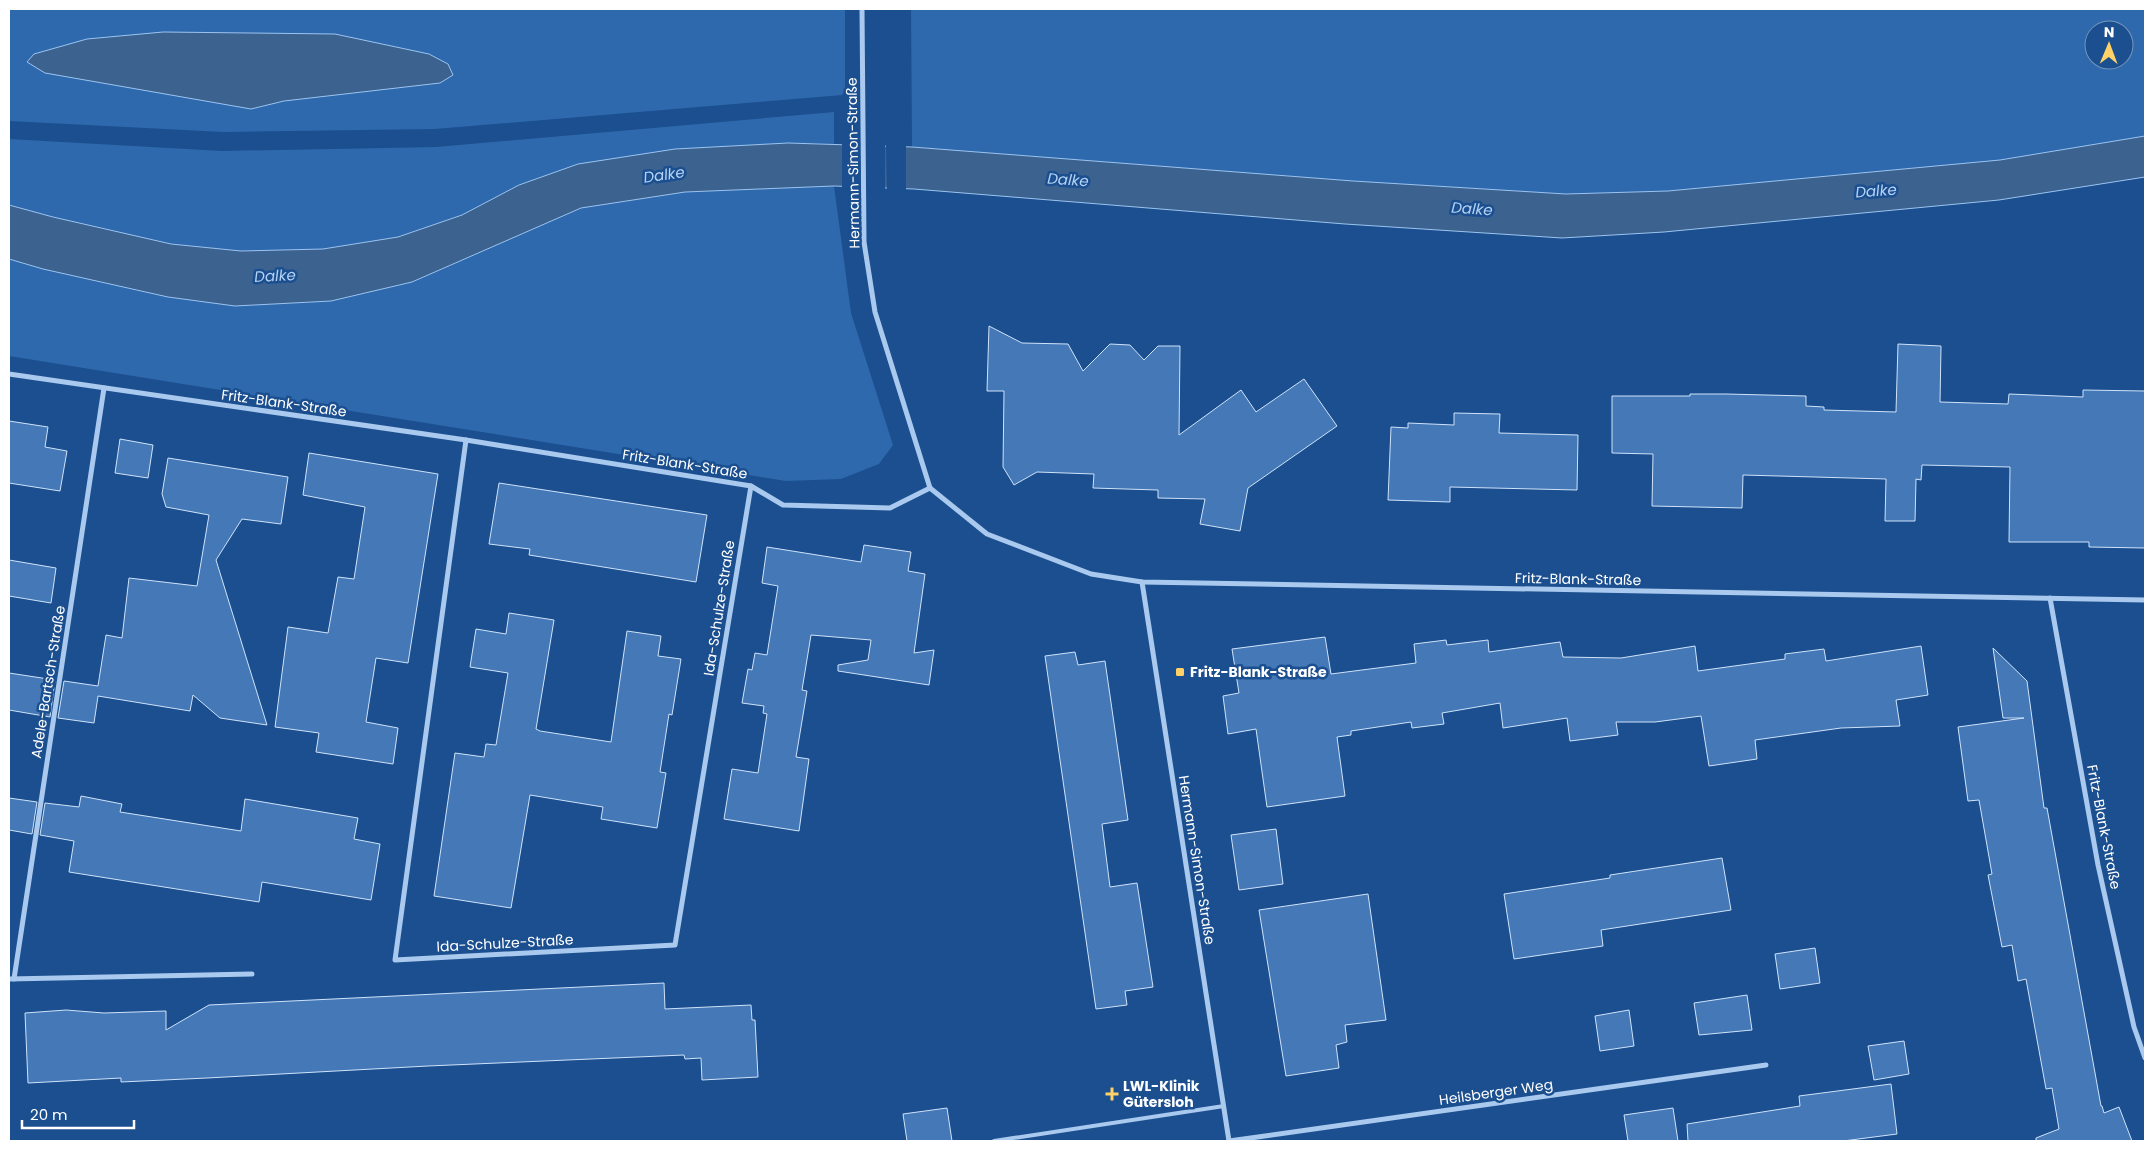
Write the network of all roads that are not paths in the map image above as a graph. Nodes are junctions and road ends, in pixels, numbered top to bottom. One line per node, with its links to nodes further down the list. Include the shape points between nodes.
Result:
1 (862, 9): 6 (street, Hermann-Simon-Straße, via 864,242 875,312)
2 (9, 374): 3 (street, Fritz-Blank-Straße)
3 (104, 388): 4 (street, Fritz-Blank-Straße); 11 (street, Adele-Bartsch-Straße)
4 (466, 440): 5 (street, Fritz-Blank-Straße); 5 (street, Ida-Schulze-Straße, via 395,960 675,945)
5 (750, 486): 6 (street, Fritz-Blank-Straße, via 783,504 890,508)
6 (930, 488): 7 (street, Fritz-Blank-Straße, via 987,534 1092,574)
7 (1142, 582): 8 (street, Fritz-Blank-Straße); 14 (street, Hermann-Simon-Straße)
8 (2050, 598): 9 (street, Fritz-Blank-Straße); 12 (street, Fritz-Blank-Straße, via 2098,865 2134,1028)
9 (2145, 600)
10 (252, 974): 11 (street, Adele-Bartsch-Straße)
11 (11, 979)
12 (2145, 1058)
13 (1766, 1065): 16 (street, Heilsberger Weg)
14 (1224, 1106): 15 (lane); 16 (street, Hermann-Simon-Straße)
15 (994, 1141)
16 (1229, 1141)

